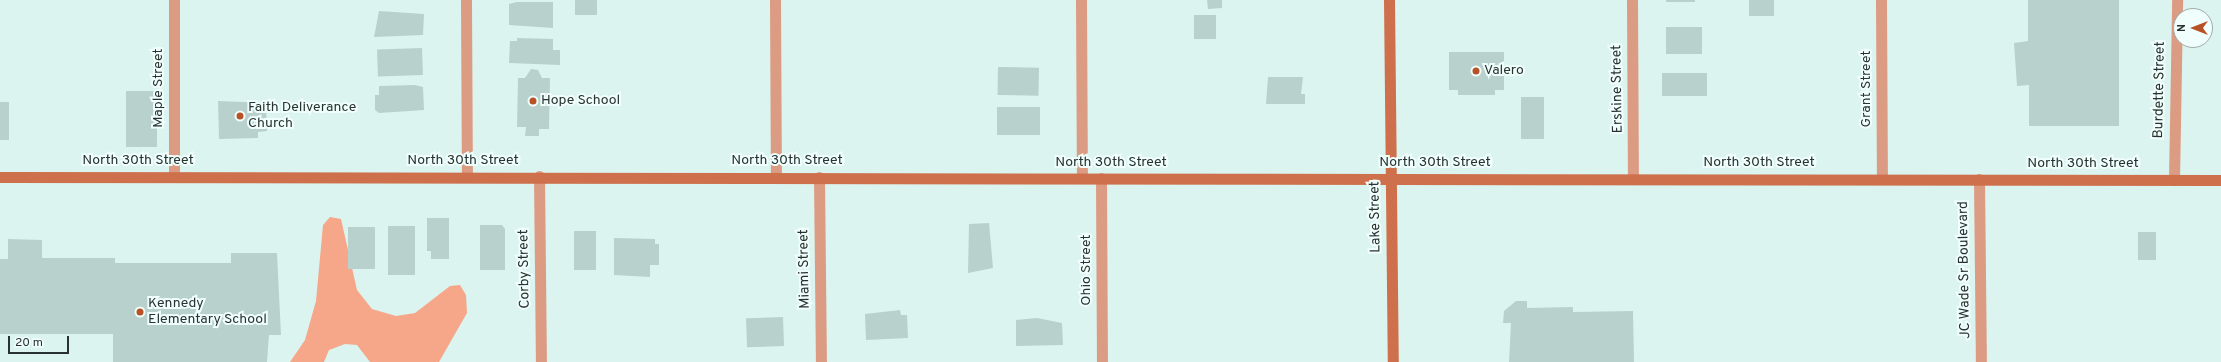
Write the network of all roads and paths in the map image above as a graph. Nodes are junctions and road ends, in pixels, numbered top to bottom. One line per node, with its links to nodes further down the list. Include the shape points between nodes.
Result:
1 (174, 0): 9 (street, Maple Street)
2 (466, 0): 13 (street)
3 (775, 0): 11 (street)
4 (1081, 0): 15 (street)
5 (1389, 0): 17 (main road, Lake Street)
6 (1632, 0): 18 (street, Erskine Street)
7 (1881, 0): 19 (street, Grant Street)
8 (2177, 0): 21 (street, Burdette Street)
9 (174, 176): 12 (main road, North 30th Street); 13 (main road, North 30th Street)
10 (539, 176): 11 (main road, North 30th Street); 13 (main road, North 30th Street); 23 (street, Corby Street)
11 (776, 176): 14 (main road, North 30th Street)
12 (0, 177)
13 (467, 177)
14 (820, 177): 15 (main road, North 30th Street); 24 (street, Miami Street)
15 (1082, 178): 16 (main road, North 30th Street)
16 (1101, 178): 17 (main road, North 30th Street); 25 (street, Ohio Street)
17 (1391, 178): 18 (main road, North 30th Street); 26 (main road, Lake Street)
18 (1633, 178): 19 (main road, North 30th Street)
19 (1882, 179): 20 (main road, North 30th Street)
20 (1980, 179): 21 (main road, North 30th Street); 27 (street, JC Wade Sr Boulevard)
21 (2174, 180): 22 (main road, North 30th Street)
22 (2221, 180)
23 (541, 362)
24 (821, 362)
25 (1102, 362)
26 (1393, 362)
27 (1981, 362)

